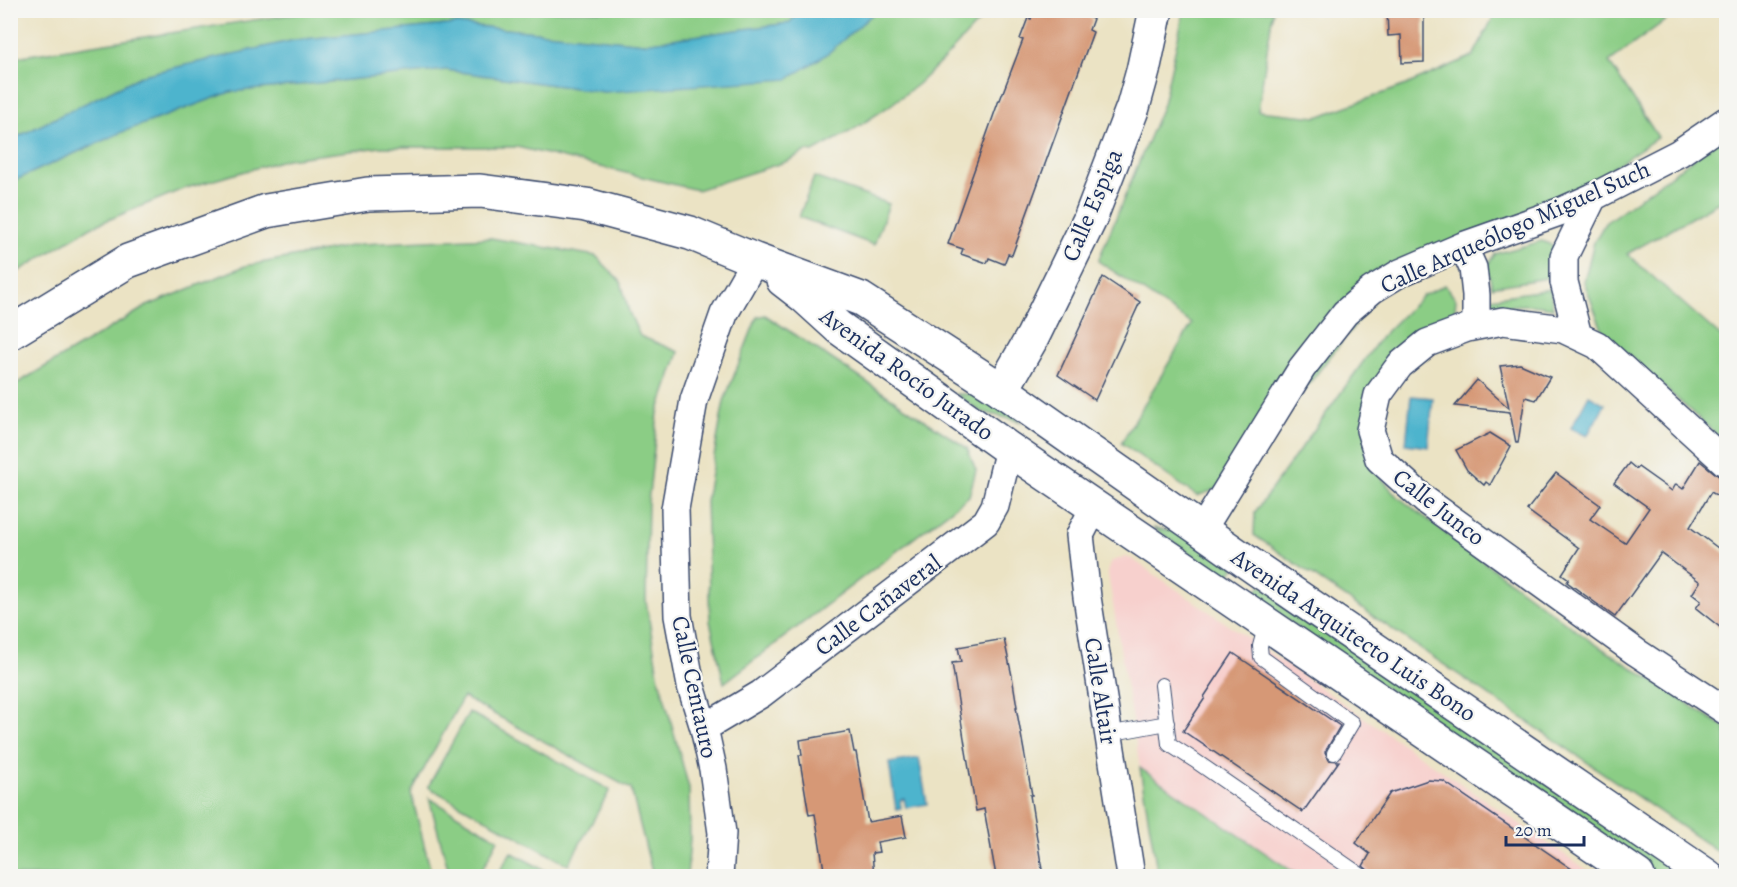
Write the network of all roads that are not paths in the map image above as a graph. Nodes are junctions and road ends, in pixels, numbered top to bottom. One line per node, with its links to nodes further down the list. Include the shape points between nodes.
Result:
1 (1156, 10): 12 (main road, Calle Espiga, via 1133,106 1090,219)
2 (1726, 121): 3 (street, Calle Arqueólogo Miguel Such, via 1679,153)
3 (1593, 197): 4 (street, Calle Arqueólogo Miguel Such); 6 (street)
4 (1538, 220): 5 (street, Calle Arqueólogo Miguel Such); 6 (street, via 1549,228)
5 (1463, 246): 9 (street, via 1473,268); 16 (street, Calle Arqueólogo Miguel Such, via 1400,273 1345,313 1302,368)
6 (1564, 256): 11 (street, via 1564,282)
7 (755, 260): 8 (main road, Avenida Rocío Jurado); 10 (main road, Avenida Rocío Jurado, via 690,233 586,205 480,191 368,194 266,211 128,261); 12 (main road, Avenida Rocío Jurado, via 861,299); 21 (street, Calle Centauro, via 724,314 694,400 675,509 678,616 691,686)
8 (806, 297): 12 (main road, Avenida Rocío Jurado, via 839,307 965,387); 13 (main road, Avenida Rocío Jurado, via 838,327)
9 (1476, 326): 11 (street, Calle Junco, via 1503,321 1563,329); 19 (street, Calle Junco, via 1427,343 1400,365 1378,395 1370,430 1379,459 1426,501 1636,652)
10 (10, 333)
11 (1578, 336): 14 (street, Calle Junco, via 1597,345)
12 (1002, 390): 16 (main road, Avenida Arquitecto Luis Bono)
13 (1009, 449): 15 (main road, Avenida Arquitecto Luis Bono); 21 (street, Calle Cañaveral, via 996,506 986,522 761,694)
14 (1726, 463)
15 (1095, 508): 17 (main road, Avenida Arquitecto Luis Bono); 22 (street, Calle Altair, via 1080,535)
16 (1202, 530): 28 (main road, Avenida Arquitecto Luis Bono)
17 (1266, 624): 23 (lane, via 1261,657 1352,723); 27 (main road, Avenida Arquitecto Luis Bono)
18 (1162, 685): 20 (lane)
19 (1726, 711)
20 (1167, 723): 22 (lane); 26 (lane, via 1169,744)
21 (704, 728): 24 (street, Calle Centauro, via 722,833)
22 (1108, 734): 25 (street, Calle Altair)
23 (1334, 753)
24 (719, 876)
25 (1131, 876)
26 (1362, 876)
27 (1638, 876)
28 (1707, 876)

